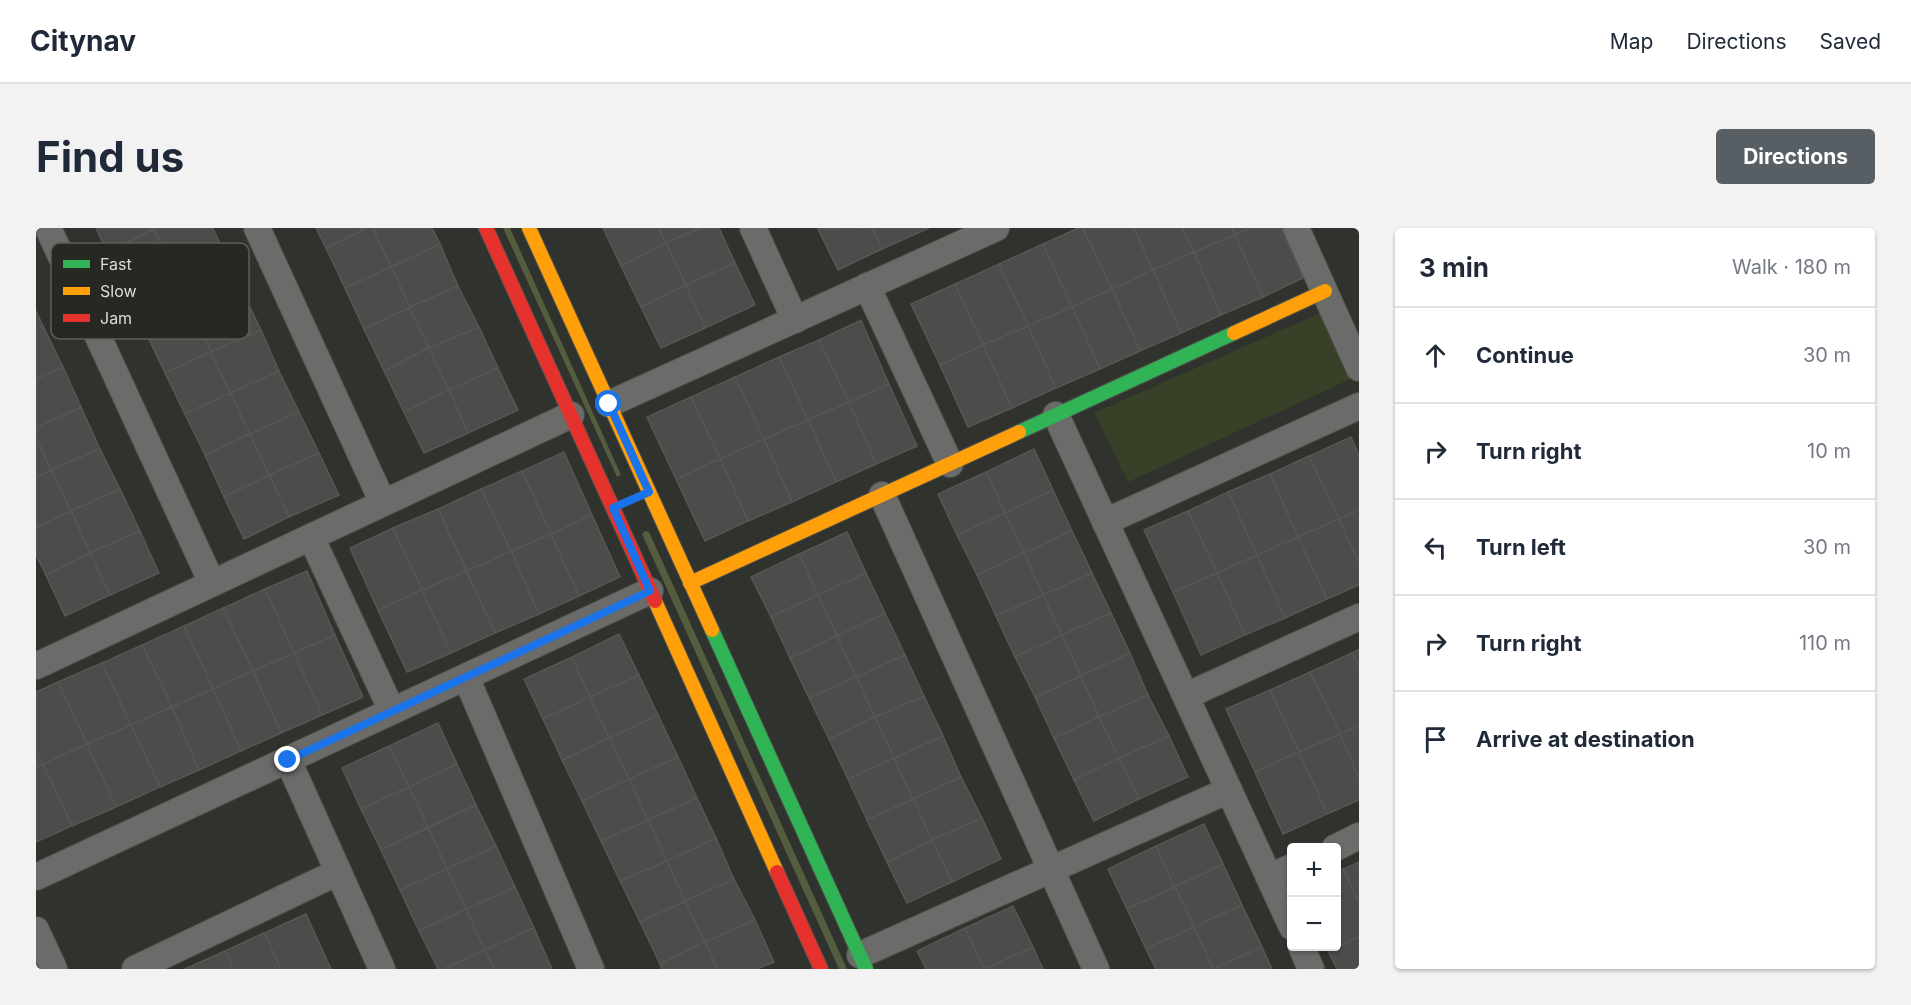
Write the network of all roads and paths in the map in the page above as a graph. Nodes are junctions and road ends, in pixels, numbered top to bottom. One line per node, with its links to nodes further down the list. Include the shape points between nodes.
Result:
1 (48, 228): 8 (street)
2 (257, 228): 20 (street)
3 (486, 228): 16 (street)
4 (529, 228): 14 (street)
5 (753, 228): 11 (street)
6 (1296, 228): 10 (street)
7 (980, 231): 9 (street)
8 (55, 243)
9 (867, 286): 11 (street); 18 (street)
10 (1324, 291): 13 (street); 17 (street)
11 (795, 320): 14 (street)
12 (99, 339): 23 (street)
13 (1359, 368)
14 (609, 404): 24 (street, via 645,494)
15 (1359, 406): 21 (street)
16 (571, 415): 20 (street); 25 (street, via 617,507)
17 (1056, 415): 18 (street); 21 (street)
18 (950, 464): 19 (street)
19 (882, 495): 24 (street); 35 (street)
20 (383, 503): 22 (street)
21 (1105, 522): 29 (street)
22 (311, 537): 23 (street); 30 (street)
23 (212, 583): 27 (street)
24 (690, 583): 42 (street)
25 (650, 591): 28 (street); 47 (street)
26 (1359, 616): 29 (street)
27 (36, 666)
28 (466, 677): 30 (street); 46 (street)
29 (1186, 696): 32 (street)
30 (392, 711): 31 (street)
31 (288, 760): 36 (street); 38 (street)
32 (1229, 790): 35 (street); 37 (street)
33 (1359, 837): 34 (street)
34 (1341, 845)
35 (1050, 869): 42 (street); 48 (street)
36 (338, 872): 44 (street); 45 (street)
37 (1280, 872): 39 (street)
38 (36, 877)
39 (1287, 904)
40 (36, 930): 43 (street)
41 (1303, 951): 49 (street)
42 (863, 962)
43 (54, 969)
44 (135, 969)
45 (382, 969)
46 (591, 969)
47 (821, 969)
48 (1096, 969)
49 (1311, 969)

